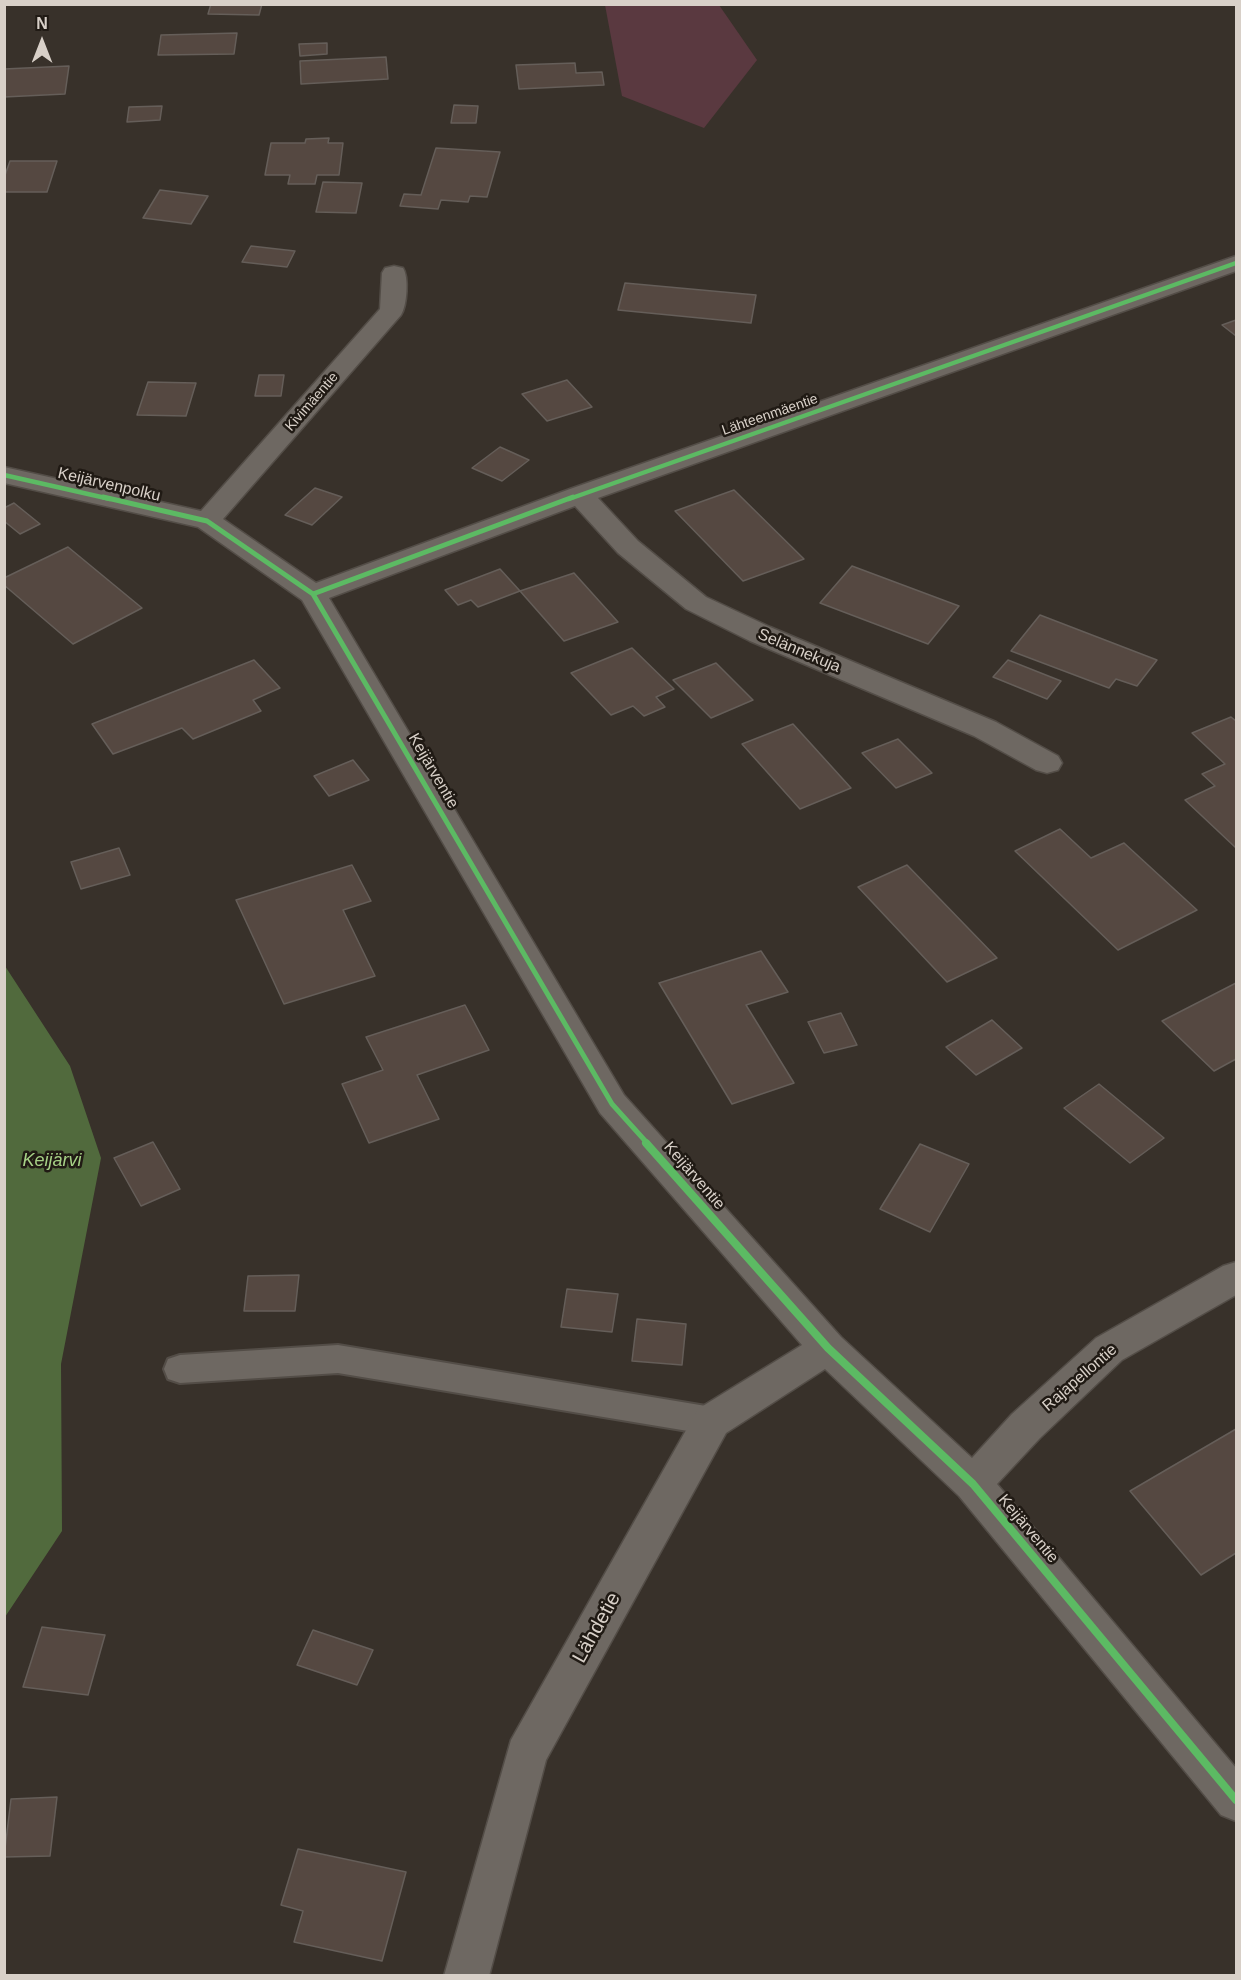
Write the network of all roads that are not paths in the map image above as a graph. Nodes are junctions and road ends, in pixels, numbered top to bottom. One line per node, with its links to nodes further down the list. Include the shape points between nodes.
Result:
1 (1236, 263): 4 (street, Lähteenmäentie)
2 (394, 273): 5 (street, Kivimäentie, via 393,310)
3 (4, 475): 5 (street, Keijärvenpolku)
4 (580, 495): 6 (street, Lähteenmäentie); 7 (street, Selännekuja, via 628,547 696,603 985,729)
5 (207, 521): 6 (street, Keijärventie)
6 (313, 594): 9 (street, Keijärventie, via 612,1104)
7 (1047, 763)
8 (1236, 1277): 12 (street, Rajapellontie, via 1109,1349 1026,1426)
9 (828, 1348): 11 (street, Lähdetie); 12 (street, Keijärventie)
10 (180, 1369): 11 (lane, via 338,1359)
11 (712, 1421): 14 (street, Lähdetie, via 526,1754)
12 (973, 1484): 13 (street, Keijärventie)
13 (1236, 1800)
14 (466, 1976)

